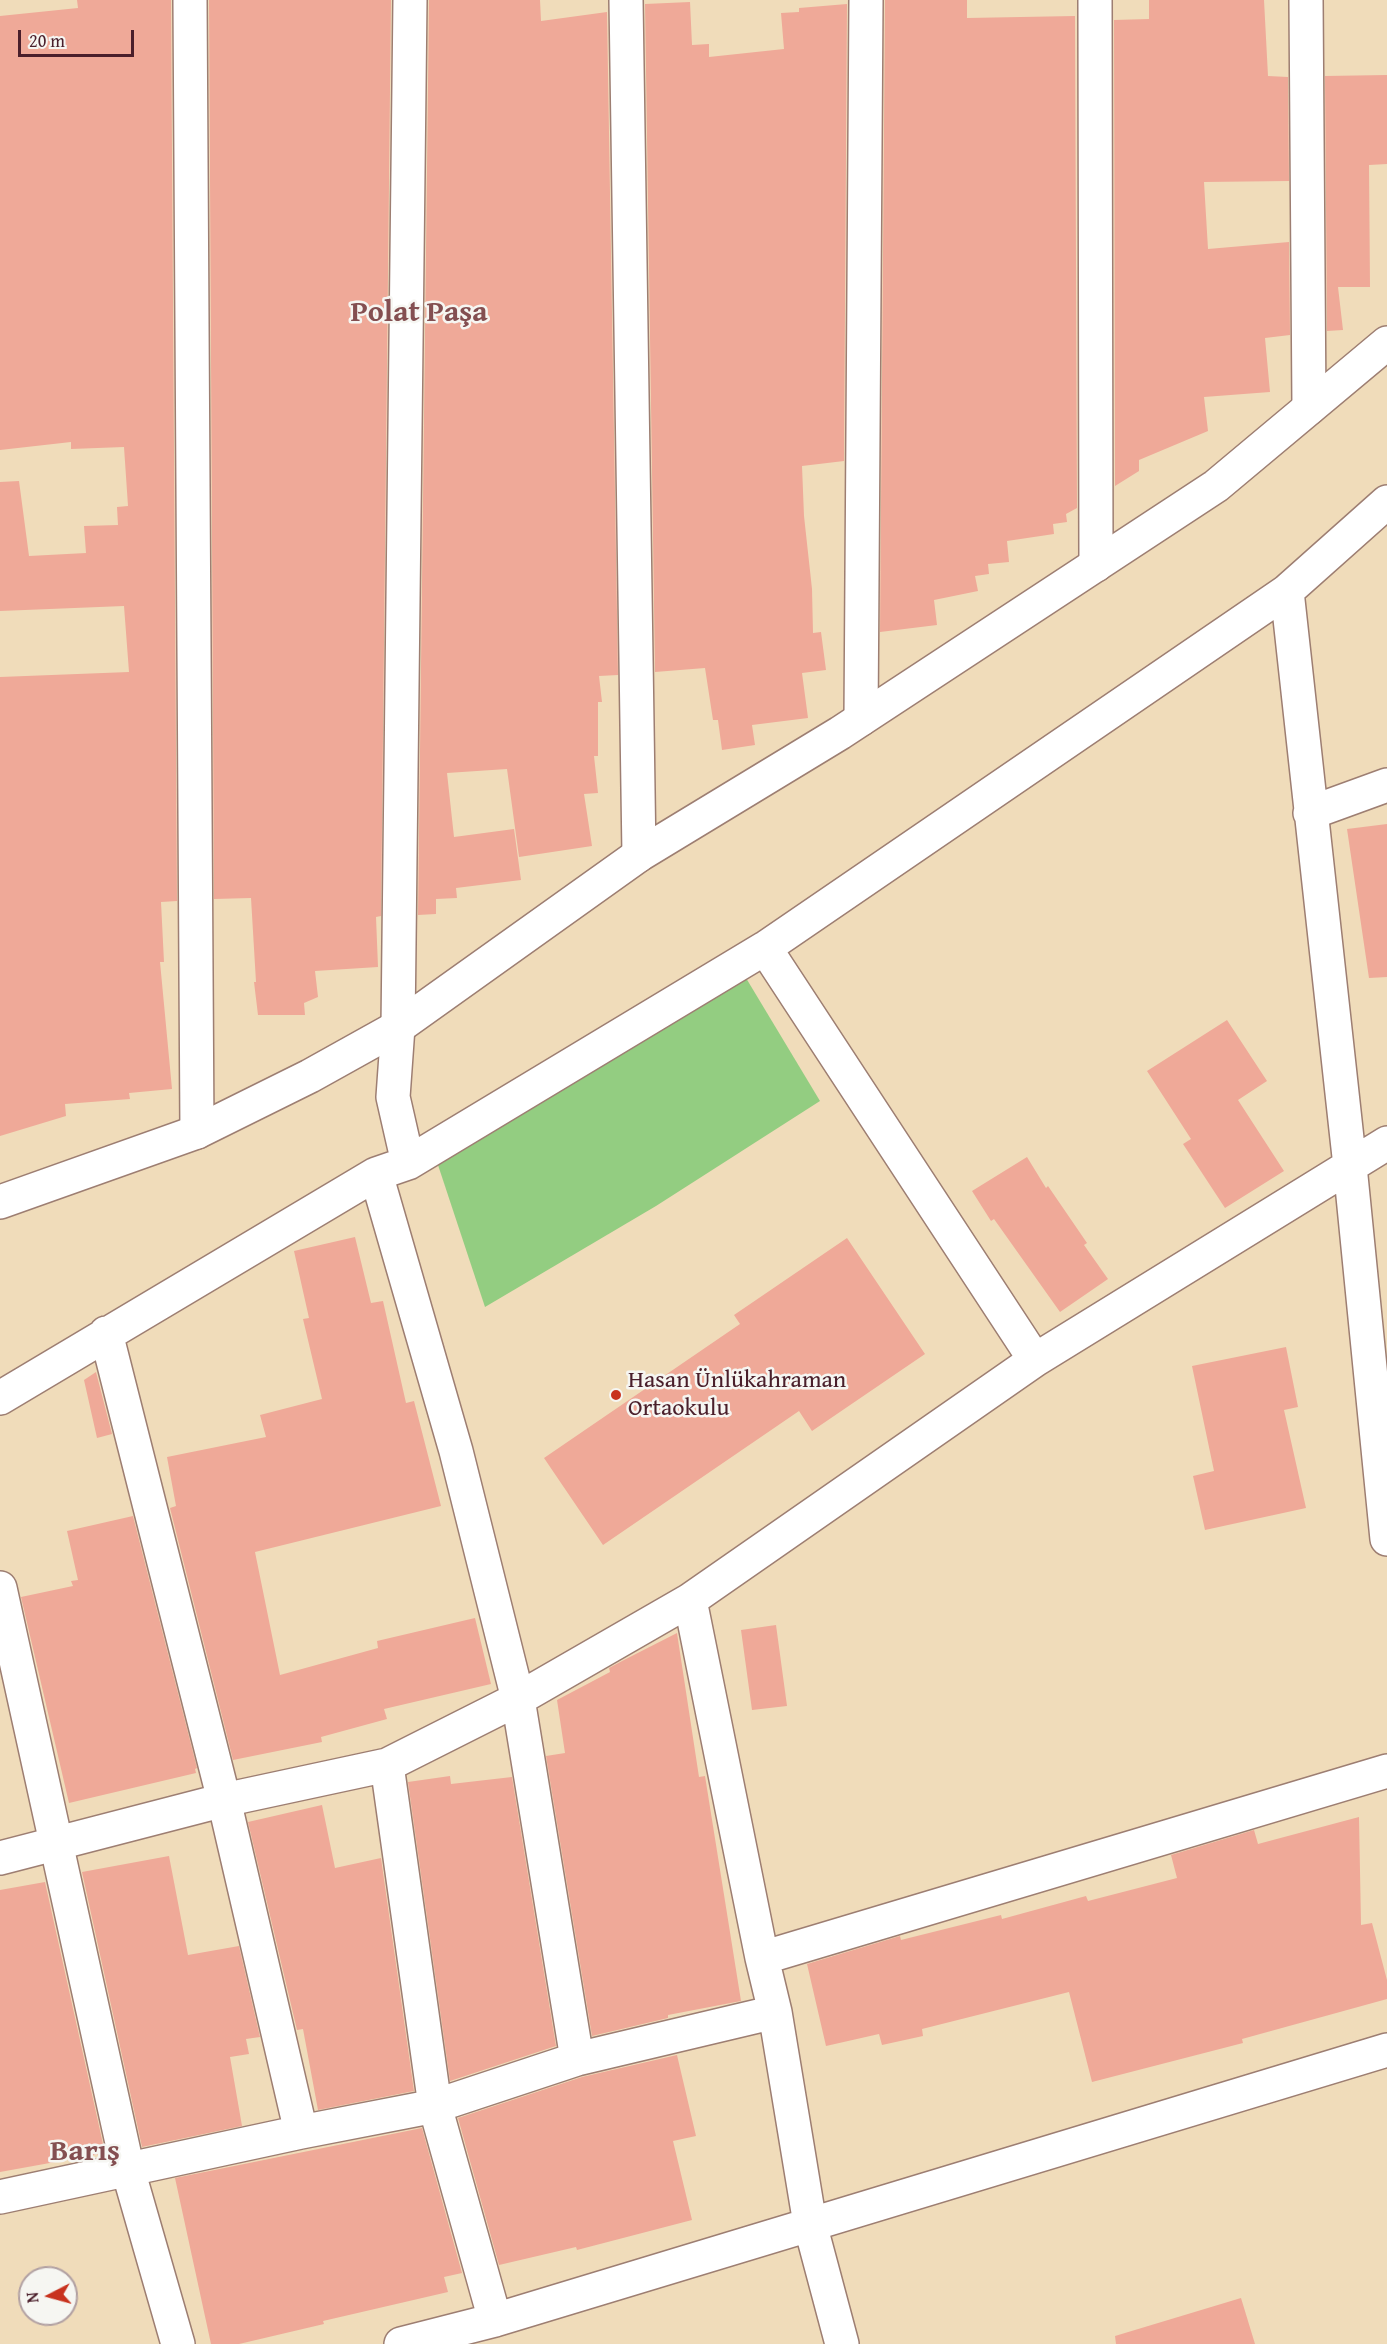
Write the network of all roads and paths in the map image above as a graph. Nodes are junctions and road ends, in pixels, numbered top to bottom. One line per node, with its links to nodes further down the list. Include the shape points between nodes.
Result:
1 (190, 0): 18 (street)
2 (410, 0): 17 (street)
3 (626, 0): 15 (street)
4 (866, 0): 12 (street)
5 (1095, 0): 10 (street)
6 (1306, 0): 8 (street)
7 (1387, 343): 8 (street)
8 (1309, 408): 10 (street, via 1216,486)
9 (1387, 502): 11 (street)
10 (1096, 565): 12 (street)
11 (1287, 591): 14 (street); 16 (street)
12 (861, 719): 15 (street)
13 (1387, 784): 14 (street)
14 (1310, 813): 21 (street)
15 (639, 855): 17 (street)
16 (765, 948): 20 (street); 25 (street)
17 (398, 1027): 18 (street); 20 (street, via 393,1097)
18 (197, 1132): 23 (street)
19 (1387, 1143): 21 (street)
20 (408, 1163): 22 (street)
21 (1350, 1166): 25 (street); 27 (street)
22 (376, 1174): 24 (street); 30 (street, via 456,1450)
23 (0, 1202)
24 (106, 1333): 26 (street); 33 (street)
25 (1035, 1360): 29 (street)
26 (0, 1398)
27 (1387, 1539)
28 (0, 1588): 34 (street)
29 (690, 1600): 30 (street); 36 (street)
30 (518, 1699): 31 (street); 39 (street)
31 (387, 1765): 33 (street); 40 (street)
32 (1387, 1771): 36 (street)
33 (224, 1800): 34 (street); 41 (street)
34 (57, 1843): 35 (street); 42 (street)
35 (0, 1858)
36 (762, 1958): 37 (street)
37 (775, 2012): 39 (street); 44 (street)
38 (1387, 2050): 44 (street)
39 (577, 2059): 40 (street)
40 (435, 2106): 41 (street); 45 (street)
41 (301, 2132): 42 (street)
42 (128, 2170): 43 (street); 46 (street)
43 (0, 2197)
44 (810, 2223): 45 (street); 48 (street)
45 (495, 2320): 47 (street)
46 (178, 2344)
47 (401, 2344)
48 (842, 2344)

